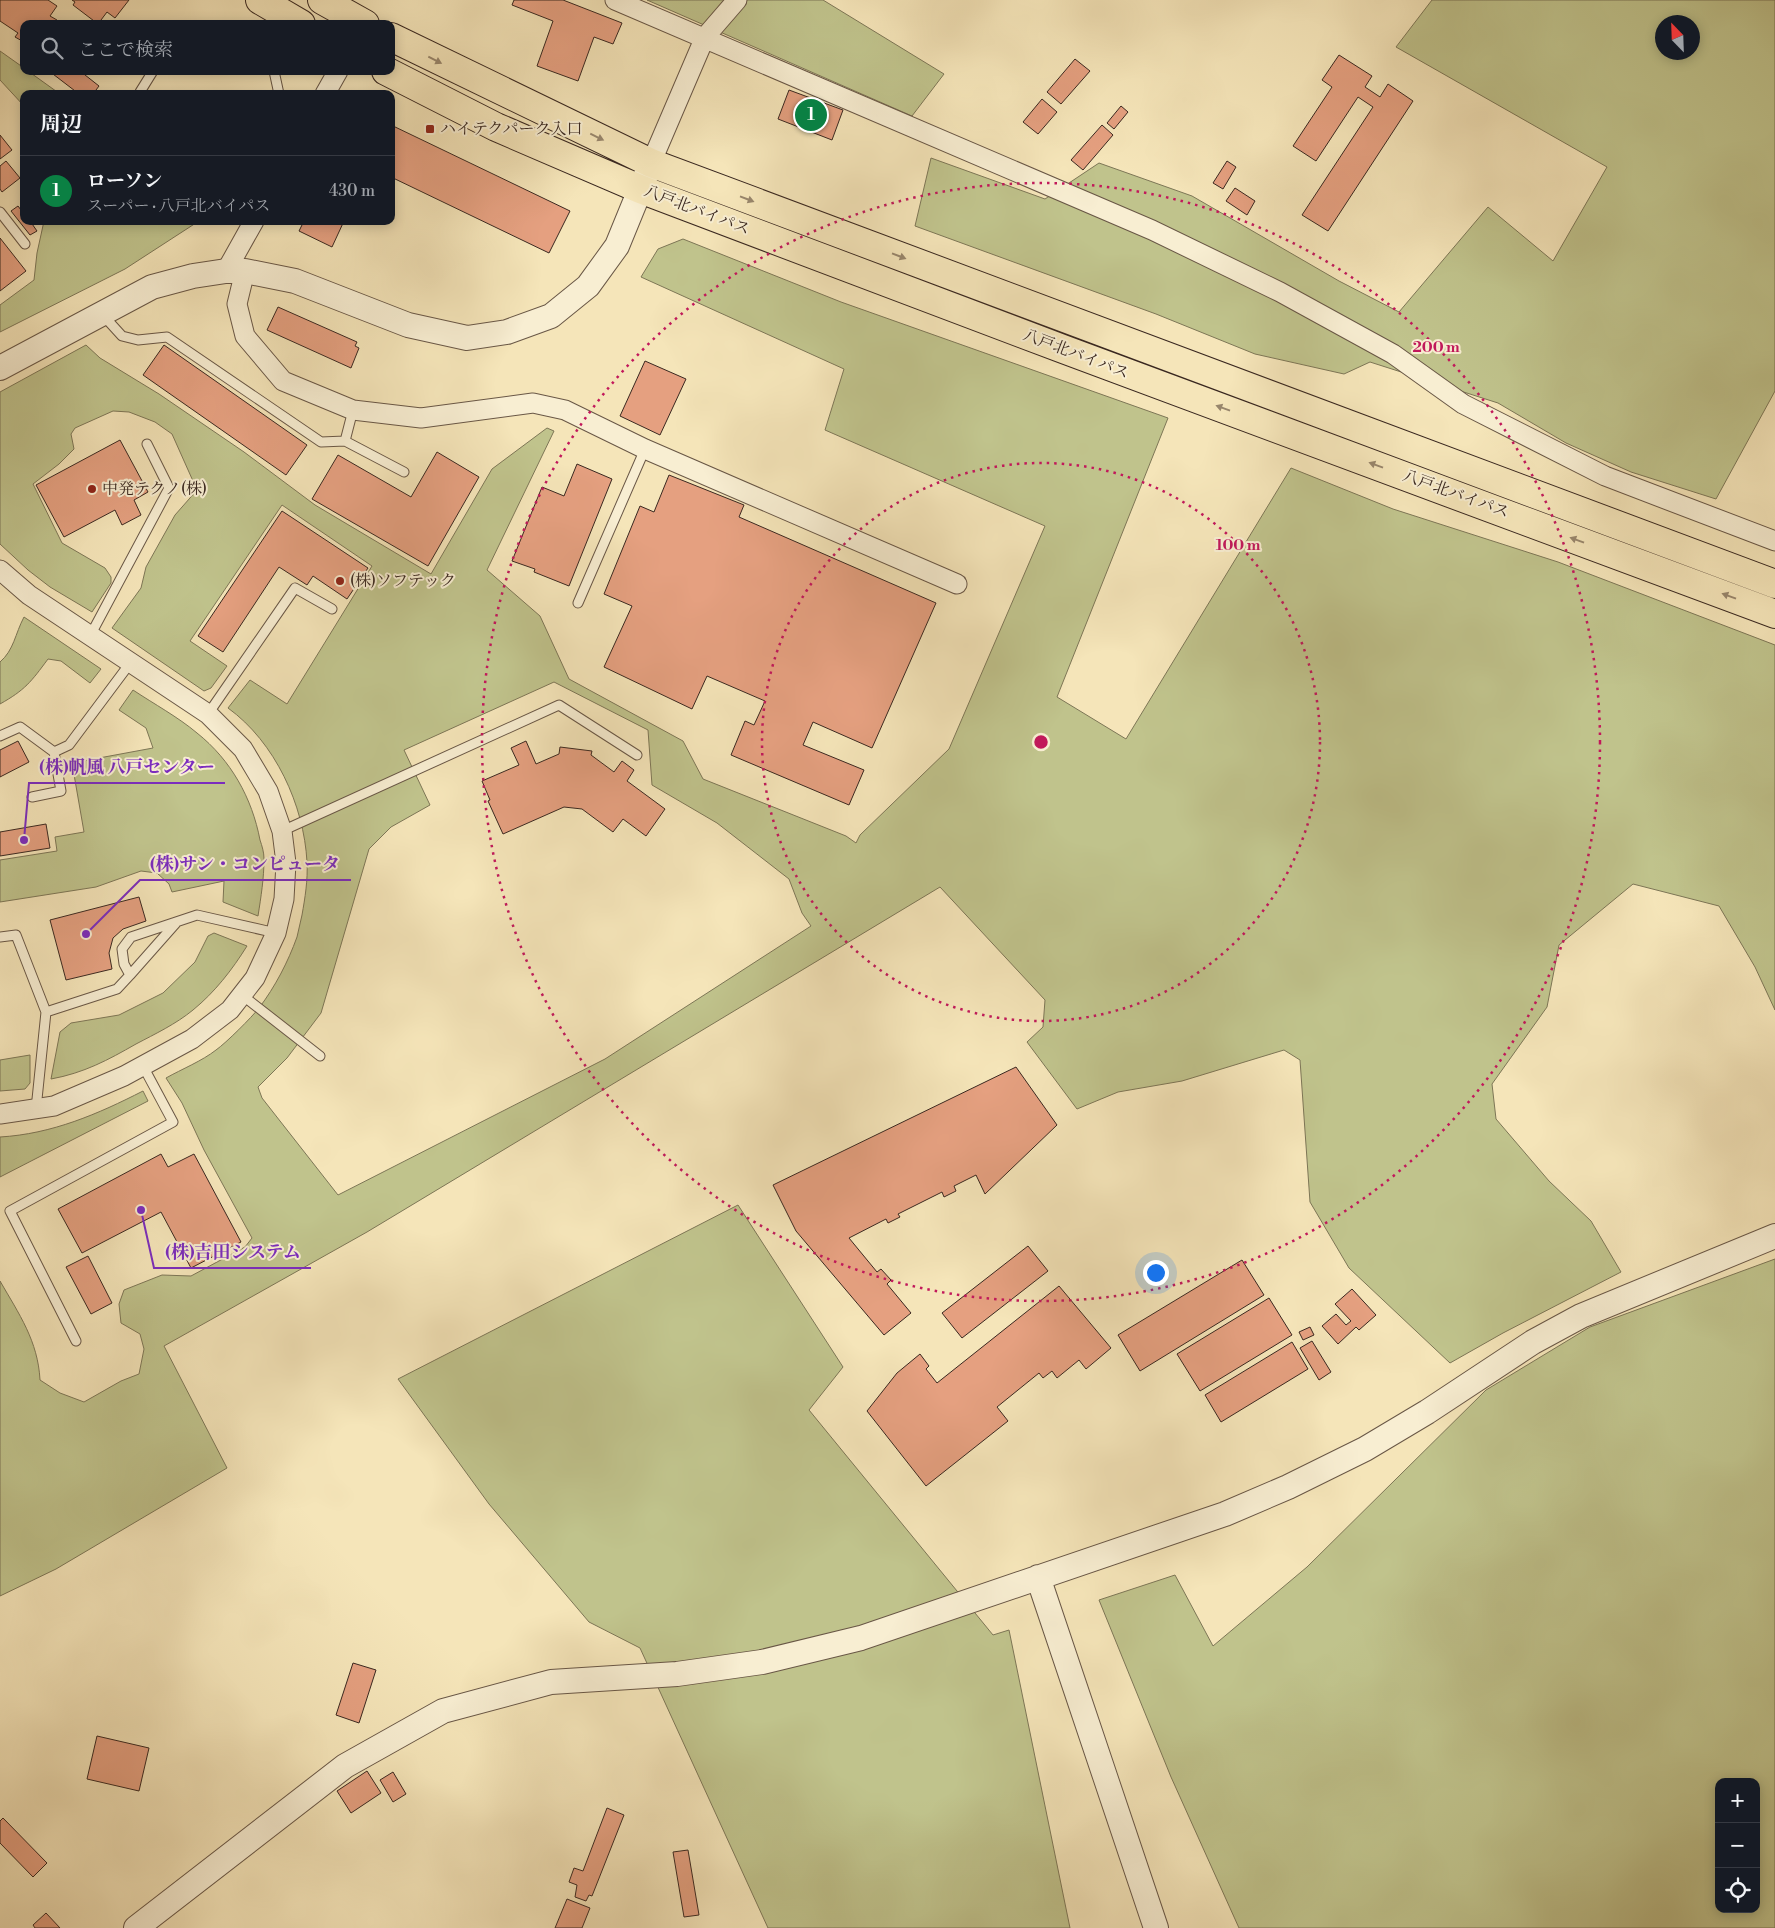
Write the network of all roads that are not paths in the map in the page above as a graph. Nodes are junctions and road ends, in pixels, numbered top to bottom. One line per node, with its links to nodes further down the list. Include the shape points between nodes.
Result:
1 (260, 0): 5 (highway)
2 (322, 0): 6 (highway)
3 (615, 0): 7 (street)
4 (737, 0): 7 (street)
5 (294, 20)
6 (358, 20)
7 (705, 37): 16 (street); 29 (street, via 1152,230 1280,292 1376,344 1462,404 1604,476)
8 (395, 39): 16 (highway, 八戸北バイパス, one-way to 16)
9 (151, 75): 13 (lane)
10 (275, 75): 14 (lane)
11 (336, 75): 15 (street)
12 (394, 75): 17 (highway, 八戸北バイパス, via 496,126)
13 (141, 90)
14 (278, 90)
15 (327, 90)
16 (651, 163): 17 (street); 32 (highway, 八戸北バイパス, one-way to 32)
17 (640, 189): 21 (street, via 617,246 588,286 551,316 508,332 467,338 408,325 295,281); 35 (highway, 八戸北バイパス, one-way to 17)
18 (0, 212): 20 (lane)
19 (253, 225): 21 (street)
20 (25, 244)
21 (236, 271): 22 (street, via 193,276 152,287); 24 (street, via 237,304 245,336 283,381)
22 (102, 314): 23 (street); 25 (lane, via 122,336 138,340 167,337 321,442)
23 (0, 368)
24 (354, 410): 25 (lane); 27 (street, via 421,418 532,403 565,410)
25 (345, 441): 28 (lane)
26 (147, 444): 36 (lane, via 169,488)
27 (645, 449): 31 (street); 33 (lane)
28 (404, 472)
29 (1775, 541)
30 (0, 570): 36 (street, via 29,595)
31 (957, 584)
32 (1775, 584)
33 (578, 603)
34 (332, 609): 38 (lane, via 295,588)
35 (1775, 614)
36 (90, 636): 37 (street)
37 (131, 662): 38 (street); 40 (lane, via 69,745)
38 (208, 714): 43 (street, via 244,749 268,791)
39 (0, 736): 40 (lane, via 20,727)
40 (54, 752): 42 (lane, via 61,791)
41 (637, 755): 43 (lane, via 559,705)
42 (32, 797)
43 (282, 832): 45 (street, via 286,863 284,899)
44 (176, 922): 45 (lane, via 197,915); 47 (lane); 47 (lane, via 131,937 122,949)
45 (276, 933): 48 (street, via 255,978)
46 (0, 937): 49 (lane, via 16,935)
47 (130, 975): 49 (lane, via 117,989)
48 (242, 995): 50 (lane); 51 (street, via 230,1010 192,1039)
49 (46, 1012): 52 (lane)
50 (320, 1056)
51 (143, 1066): 52 (street, via 54,1106); 55 (lane, via 173,1122 10,1211)
52 (36, 1108): 53 (street)
53 (0, 1114)
54 (1775, 1236): 56 (street, via 1581,1316 1534,1342 1365,1449 1288,1487 1225,1514)
55 (76, 1341)
56 (1038, 1577): 57 (street, via 860,1638 762,1662 677,1674 550,1682 443,1711 344,1766); 58 (street)
57 (136, 1928)
58 (1156, 1928)

